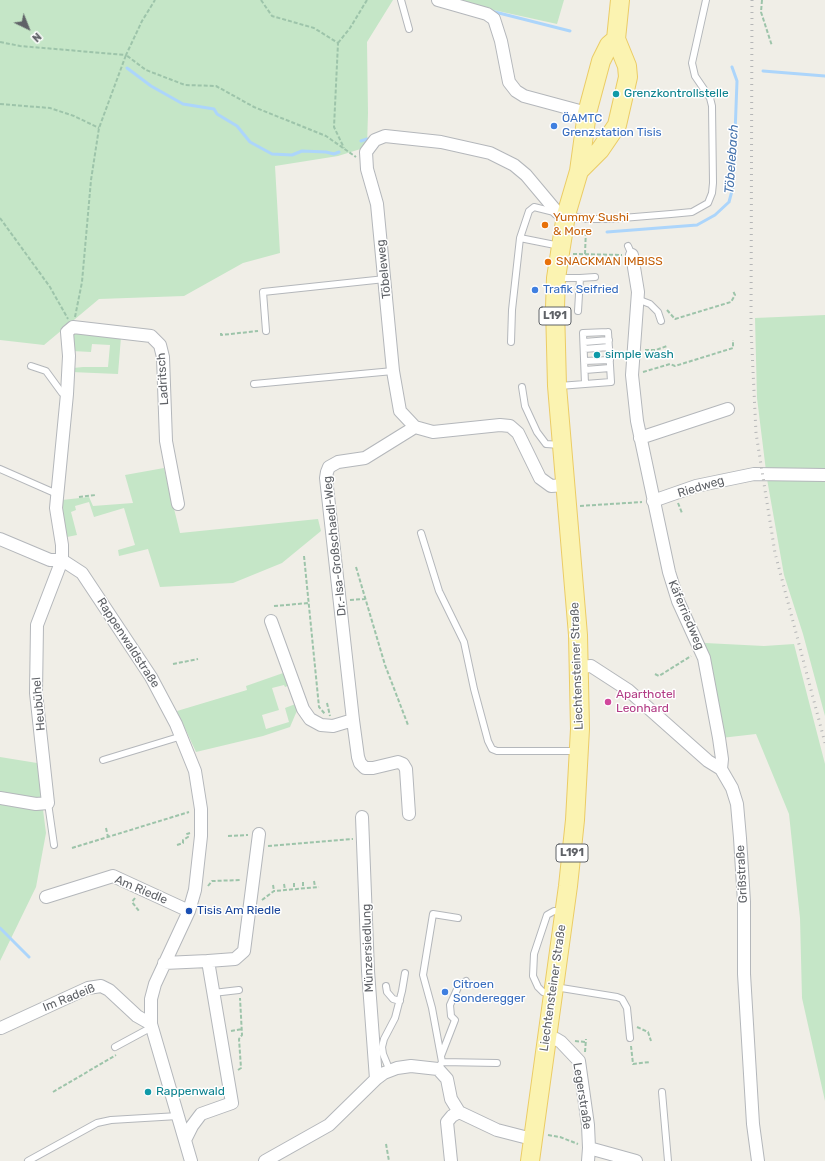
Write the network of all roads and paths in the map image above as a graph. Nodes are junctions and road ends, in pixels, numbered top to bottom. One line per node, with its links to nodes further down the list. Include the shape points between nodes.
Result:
1 (155, 0): 14 (path)
2 (261, 0): 12 (path, via 272,16 314,28)
3 (367, 0): 12 (path)
4 (401, 0): 9 (lane)
5 (438, 0): 16 (street, via 487,14 494,19 509,82 516,91 524,96)
6 (620, 0): 10 (main road)
7 (706, 0): 21 (lane, via 692,63 695,76 710,98 712,106 713,183 708,202 692,212 671,214 587,219)
8 (762, 0): 13 (path, via 761,12)
9 (409, 29)
10 (616, 39): 16 (main road, Liechtensteiner Straße / L191, via 609,45 601,61); 20 (main road, Liechtensteiner Straße / L191, via 627,66 628,77 617,125 600,150)
11 (0, 42): 14 (path)
12 (338, 43): 18 (path, via 334,127)
13 (772, 46)
14 (126, 55): 17 (path); 18 (path, via 146,70 185,85 216,86 254,107 326,136 339,143)
15 (0, 104): 17 (path, via 50,108)
16 (587, 113): 20 (main road, Liechtensteiner Straße / L191)
17 (99, 128): 37 (path, via 91,180 82,282)
18 (346, 152): 19 (path)
19 (366, 162): 21 (street, via 366,152 370,145 385,136 441,142 490,153 514,165 526,175); 31 (street, Töbeleweg, via 377,204)
20 (579, 171): 21 (main road, Liechtensteiner Straße / L191)
21 (562, 214): 24 (lane, via 531,208); 25 (main road, Liechtensteiner Straße / L191)
22 (0, 218): 37 (path, via 50,287)
23 (586, 229): 27 (path)
24 (520, 238): 25 (lane); 41 (lane)
25 (566, 250): 27 (path); 29 (main road, Liechtensteiner Straße / L191)
26 (630, 251): 27 (path); 33 (street, Käferriedweg)
27 (585, 254)
28 (595, 277): 30 (lane)
29 (556, 278): 30 (lane); 55 (main road, Liechtensteiner Straße / L191)
30 (580, 278): 35 (lane)
31 (385, 279): 38 (lane, via 262,292); 51 (street, Töbeleweg)
32 (733, 291): 34 (path, via 735,295 731,302 675,319)
33 (637, 299): 36 (lane, via 650,304 658,312); 45 (street, Käferriedweg)
34 (667, 311)
35 (578, 312)
36 (661, 321)
37 (73, 326): 57 (street, via 67,332); 69 (street, Ladritsch, via 151,336 160,345 163,358 166,441)
38 (266, 330): 39 (path)
39 (221, 334)
40 (733, 340): 52 (path, via 733,348 675,366 670,364)
41 (511, 342)
42 (667, 346): 45 (path, via 656,350)
43 (609, 347): 44 (lane); 44 (lane, via 608,332 583,333); 46 (lane)
44 (584, 349): 47 (lane)
45 (634, 350): 60 (street, Käferriedweg, via 632,375)
46 (610, 360): 47 (lane); 49 (lane)
47 (584, 361): 50 (lane)
48 (31, 366): 57 (lane, via 46,371 62,393)
49 (610, 368): 50 (lane); 54 (lane, via 611,382)
50 (585, 370): 54 (lane)
51 (393, 371): 53 (lane); 59 (street, Töbeleweg, via 400,410)
52 (642, 372)
53 (254, 384)
54 (585, 384): 55 (lane)
55 (557, 386): 61 (main road, Liechtensteiner Straße / L191)
56 (522, 387): 61 (lane, via 525,406 537,432 546,444)
57 (67, 394): 65 (street)
58 (728, 409): 60 (street)
59 (415, 427): 64 (street, via 433,432 510,426 518,432 540,478 551,486); 77 (street, Dr.-Isa-Großschaedl-Weg, via 365,458 338,462 329,467 326,478)
60 (640, 438): 68 (street, Käferriedweg)
61 (562, 445): 64 (main road, Liechtensteiner Straße / L191)
62 (0, 469): 65 (lane)
63 (825, 475): 68 (street, Riedweg, via 761,473 696,486)
64 (566, 485): 84 (main road, Liechtensteiner Straße / L191)
65 (57, 494): 74 (street, via 56,508)
66 (96, 495): 67 (path)
67 (79, 497)
68 (653, 501): 70 (path); 81 (street, Käferriedweg, via 678,601)
69 (178, 504)
70 (578, 507)
71 (421, 533): 90 (lane, via 439,591 464,642 474,689 492,749)
72 (0, 539): 74 (street, via 50,560)
73 (304, 556): 78 (path)
74 (62, 560): 89 (street, Rappenwaldstraße, via 82,573 115,621 157,688); 94 (street, Heubühel, via 37,625 36,693)
75 (356, 567): 76 (path)
76 (365, 599): 77 (path); 88 (path, via 385,665)
77 (341, 602): 87 (street, Dr.-Isa-Großschaedl-Weg)
78 (309, 603): 79 (path); 86 (path, via 319,708 331,721)
79 (274, 606)
80 (271, 621): 87 (street, via 303,709 310,719 321,725 332,726)
81 (701, 650): 85 (path, via 659,676); 92 (street, Käferriedweg, via 709,678 722,759)
82 (198, 659): 83 (path)
83 (173, 664)
84 (580, 667): 90 (main road, Liechtensteiner Straße / L191); 92 (street, Grißstraße, via 591,666 625,688 708,761)
85 (655, 674)
86 (327, 703)
87 (354, 720): 96 (street, Dr.-Isa-Großschaedl-Weg, via 358,757 365,768 398,762 406,769)
88 (408, 725)
89 (182, 736): 91 (lane); 125 (street, Rappenwaldstraße, via 195,771 201,809 201,836)
90 (579, 751): 126 (main road, Liechtensteiner Straße / L191, via 572,855)
91 (103, 760)
92 (721, 769): 167 (street, Grißstraße, via 737,804 744,902 744,974 753,1124)
93 (0, 798): 94 (street, via 36,804)
94 (48, 803): 105 (lane)
95 (188, 813): 102 (path)
96 (409, 814)
97 (362, 818): 103 (street, Münzersiedlung)
98 (106, 828): 102 (path)
99 (192, 832): 104 (path, via 187,834 188,838 182,840 184,843)
100 (259, 834): 101 (path); 106 (street)
101 (228, 836)
102 (108, 837): 107 (path)
103 (363, 838): 106 (path); 148 (street, Münzersiedlung, via 368,971)
104 (177, 845)
105 (54, 846)
106 (258, 847): 108 (street)
107 (72, 848)
108 (254, 879): 118 (path, via 212,881 208,884); 121 (street)
109 (303, 882): 116 (path)
110 (314, 882): 114 (path)
111 (294, 883): 117 (path)
112 (284, 884): 119 (path)
113 (273, 885): 120 (path)
114 (315, 887): 115 (path); 116 (path)
115 (319, 887)
116 (303, 888): 117 (path)
117 (294, 889): 119 (path)
118 (207, 890)
119 (285, 890): 120 (path)
120 (274, 891): 121 (path, via 262,900 256,893)
121 (252, 893): 128 (street, via 244,951 236,959)
122 (46, 897): 125 (street, Am Riedle, via 113,876)
123 (135, 898): 124 (path, via 132,902)
124 (139, 911)
125 (189, 911): 129 (street, Rappenwaldstraße)
126 (564, 912): 134 (main road, Liechtensteiner Straße / L191); 134 (lane, via 554,911 547,915 534,954 533,976 538,987 543,992)
127 (458, 918): 145 (lane, via 433,914 423,975 432,1008)
128 (208, 961): 129 (street); 135 (street)
129 (164, 963): 137 (street, Rappenwaldstraße, via 151,999)
130 (404, 973): 136 (lane)
131 (466, 981): 145 (lane, via 459,985 450,1006 451,1016 455,1020)
132 (386, 986): 136 (lane, via 393,999)
133 (239, 990): 135 (lane); 149 (path, via 241,1068 238,1069 239,1086)
134 (553, 990): 139 (lane, via 622,999 627,1008); 140 (main road, Liechtensteiner Straße / L191)
135 (214, 993): 149 (street)
136 (400, 1001): 147 (lane, via 382,1047)
137 (151, 1025): 138 (street, Im Radeiß, via 101,986 88,988); 143 (lane); 153 (street, Rappenwaldstraße)
138 (1, 1028)
139 (629, 1028): 141 (lane); 142 (path, via 648,1032)
140 (546, 1038): 154 (main road, Liechtensteiner Straße / L191); 157 (street, Legerstraße, via 561,1042 579,1061)
141 (630, 1038): 144 (path, via 633,1064)
142 (652, 1041)
143 (115, 1046): 150 (path, via 118,1054)
144 (650, 1062)
145 (440, 1063): 146 (lane); 147 (street); 152 (street, via 447,1079 451,1099)
146 (497, 1063)
147 (390, 1071): 148 (street)
148 (376, 1079): 160 (street, via 329,1125)
149 (230, 1088): 155 (street, via 232,1103 201,1114)
150 (53, 1092)
151 (662, 1092): 166 (lane)
152 (459, 1112): 154 (street, via 497,1130); 162 (street, via 447,1122)
153 (178, 1116): 155 (street, Rappenwaldstraße); 158 (lane, via 97,1123)
154 (537, 1137): 157 (path, via 560,1137); 163 (main road, Liechtensteiner Straße / L191)
155 (185, 1140): 159 (street, Rappenwaldstraße)
156 (386, 1144): 161 (path)
157 (589, 1148): 164 (street, Legerstraße); 165 (street)
158 (28, 1161)
159 (191, 1161)
160 (265, 1161)
161 (390, 1161)
162 (451, 1161)
163 (530, 1161)
164 (588, 1161)
165 (636, 1161)
166 (668, 1161)
167 (758, 1161)

